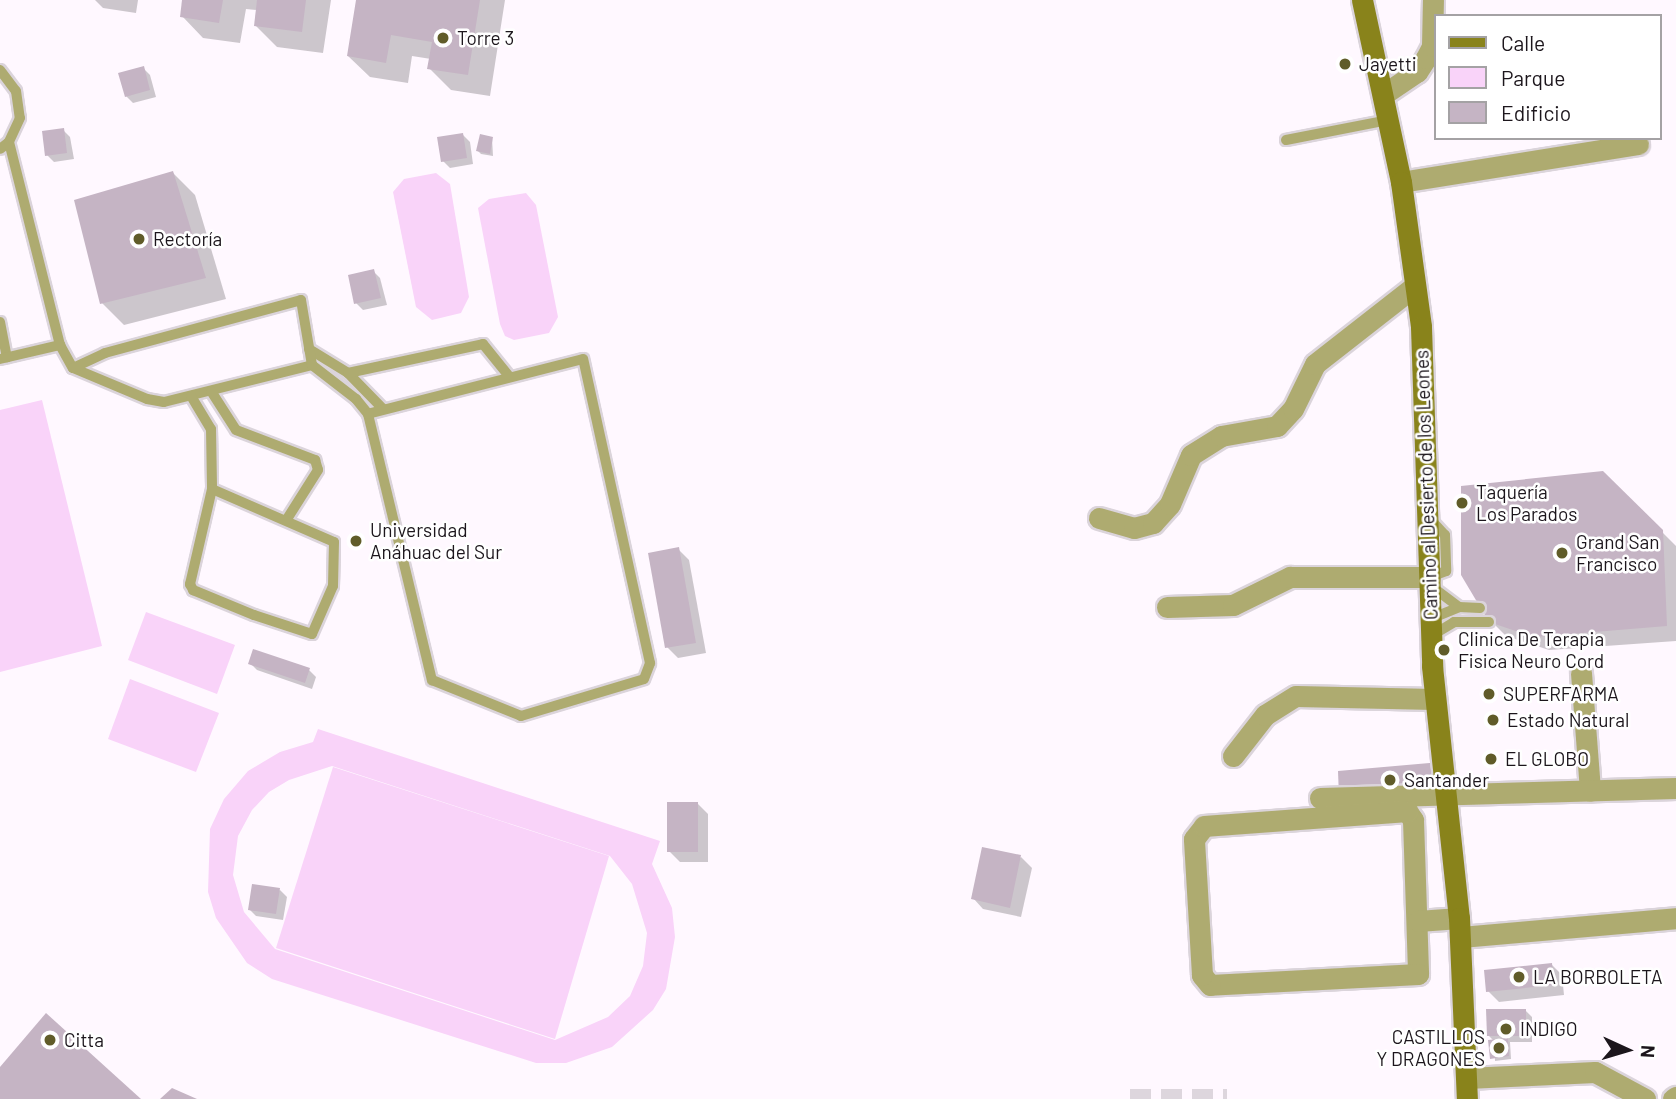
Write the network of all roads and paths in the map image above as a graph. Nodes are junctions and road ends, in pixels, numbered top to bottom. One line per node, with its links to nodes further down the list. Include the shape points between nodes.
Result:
1 (1362, 0): 4 (main road, Camino al Desierto de los Leones)
2 (1433, 0): 4 (street, via 1432,46 1426,58 1417,72)
3 (0, 70): 8 (lane, via 16,90 20,118)
4 (1384, 93): 5 (main road, Camino al Desierto de los Leones)
5 (1389, 120): 6 (lane); 9 (main road, Camino al Desierto de los Leones)
6 (1286, 140)
7 (1638, 144): 9 (street)
8 (5, 146): 13 (lane)
9 (1401, 183): 10 (main road, Camino al Desierto de los Leones)
10 (1415, 286): 24 (street, via 1378,310 1315,364 1293,409 1277,426 1221,436 1191,455 1170,504 1153,523 1134,528); 26 (main road, Camino al Desierto de los Leones)
11 (0, 322): 14 (lane)
12 (308, 343): 15 (lane); 16 (lane, via 303,303 298,300 105,353); 17 (lane)
13 (60, 345): 14 (lane); 16 (lane)
14 (4, 358)
15 (312, 366): 19 (lane); 22 (lane, via 356,398)
16 (73, 369): 20 (lane, via 147,399 164,402)
17 (348, 373): 18 (lane, via 483,344); 21 (lane)
18 (508, 375): 21 (lane); 22 (lane, via 583,359 650,663 644,679 521,716 438,685 428,673)
19 (212, 391): 20 (lane); 25 (lane, via 236,430 315,460 318,470)
20 (191, 396): 23 (lane, via 211,429)
21 (383, 409): 22 (lane)
22 (368, 414)
23 (212, 489): 25 (lane); 25 (lane, via 190,577 193,590 312,634 333,586 336,549 330,537)
24 (1099, 518)
25 (287, 519)
26 (1431, 582): 27 (street, via 1290,577 1233,605); 28 (lane); 31 (main road, Camino al Desierto de los Leones)
27 (1167, 607)
28 (1459, 607): 29 (lane); 31 (lane)
29 (1480, 608)
30 (1489, 622): 31 (lane)
31 (1430, 627): 33 (main road, Camino al Desierto de los Leones)
32 (1581, 673): 36 (street)
33 (1434, 699): 34 (street, via 1296,696 1265,715); 37 (main road, Camino al Desierto de los Leones)
34 (1233, 756)
35 (1676, 788): 36 (street)
36 (1590, 791): 37 (street)
37 (1446, 797): 38 (street); 41 (main road, Camino al Desierto de los Leones)
38 (1320, 798)
39 (1676, 918): 41 (street)
40 (1418, 921): 40 (street, via 1413,820 1408,811 1204,826 1194,839 1199,964 1210,985 1413,977 1420,969); 41 (street)
41 (1459, 928): 42 (main road, Camino al Desierto de los Leones)
42 (1466, 1093): 43 (street, via 1595,1072)
43 (1646, 1099)

